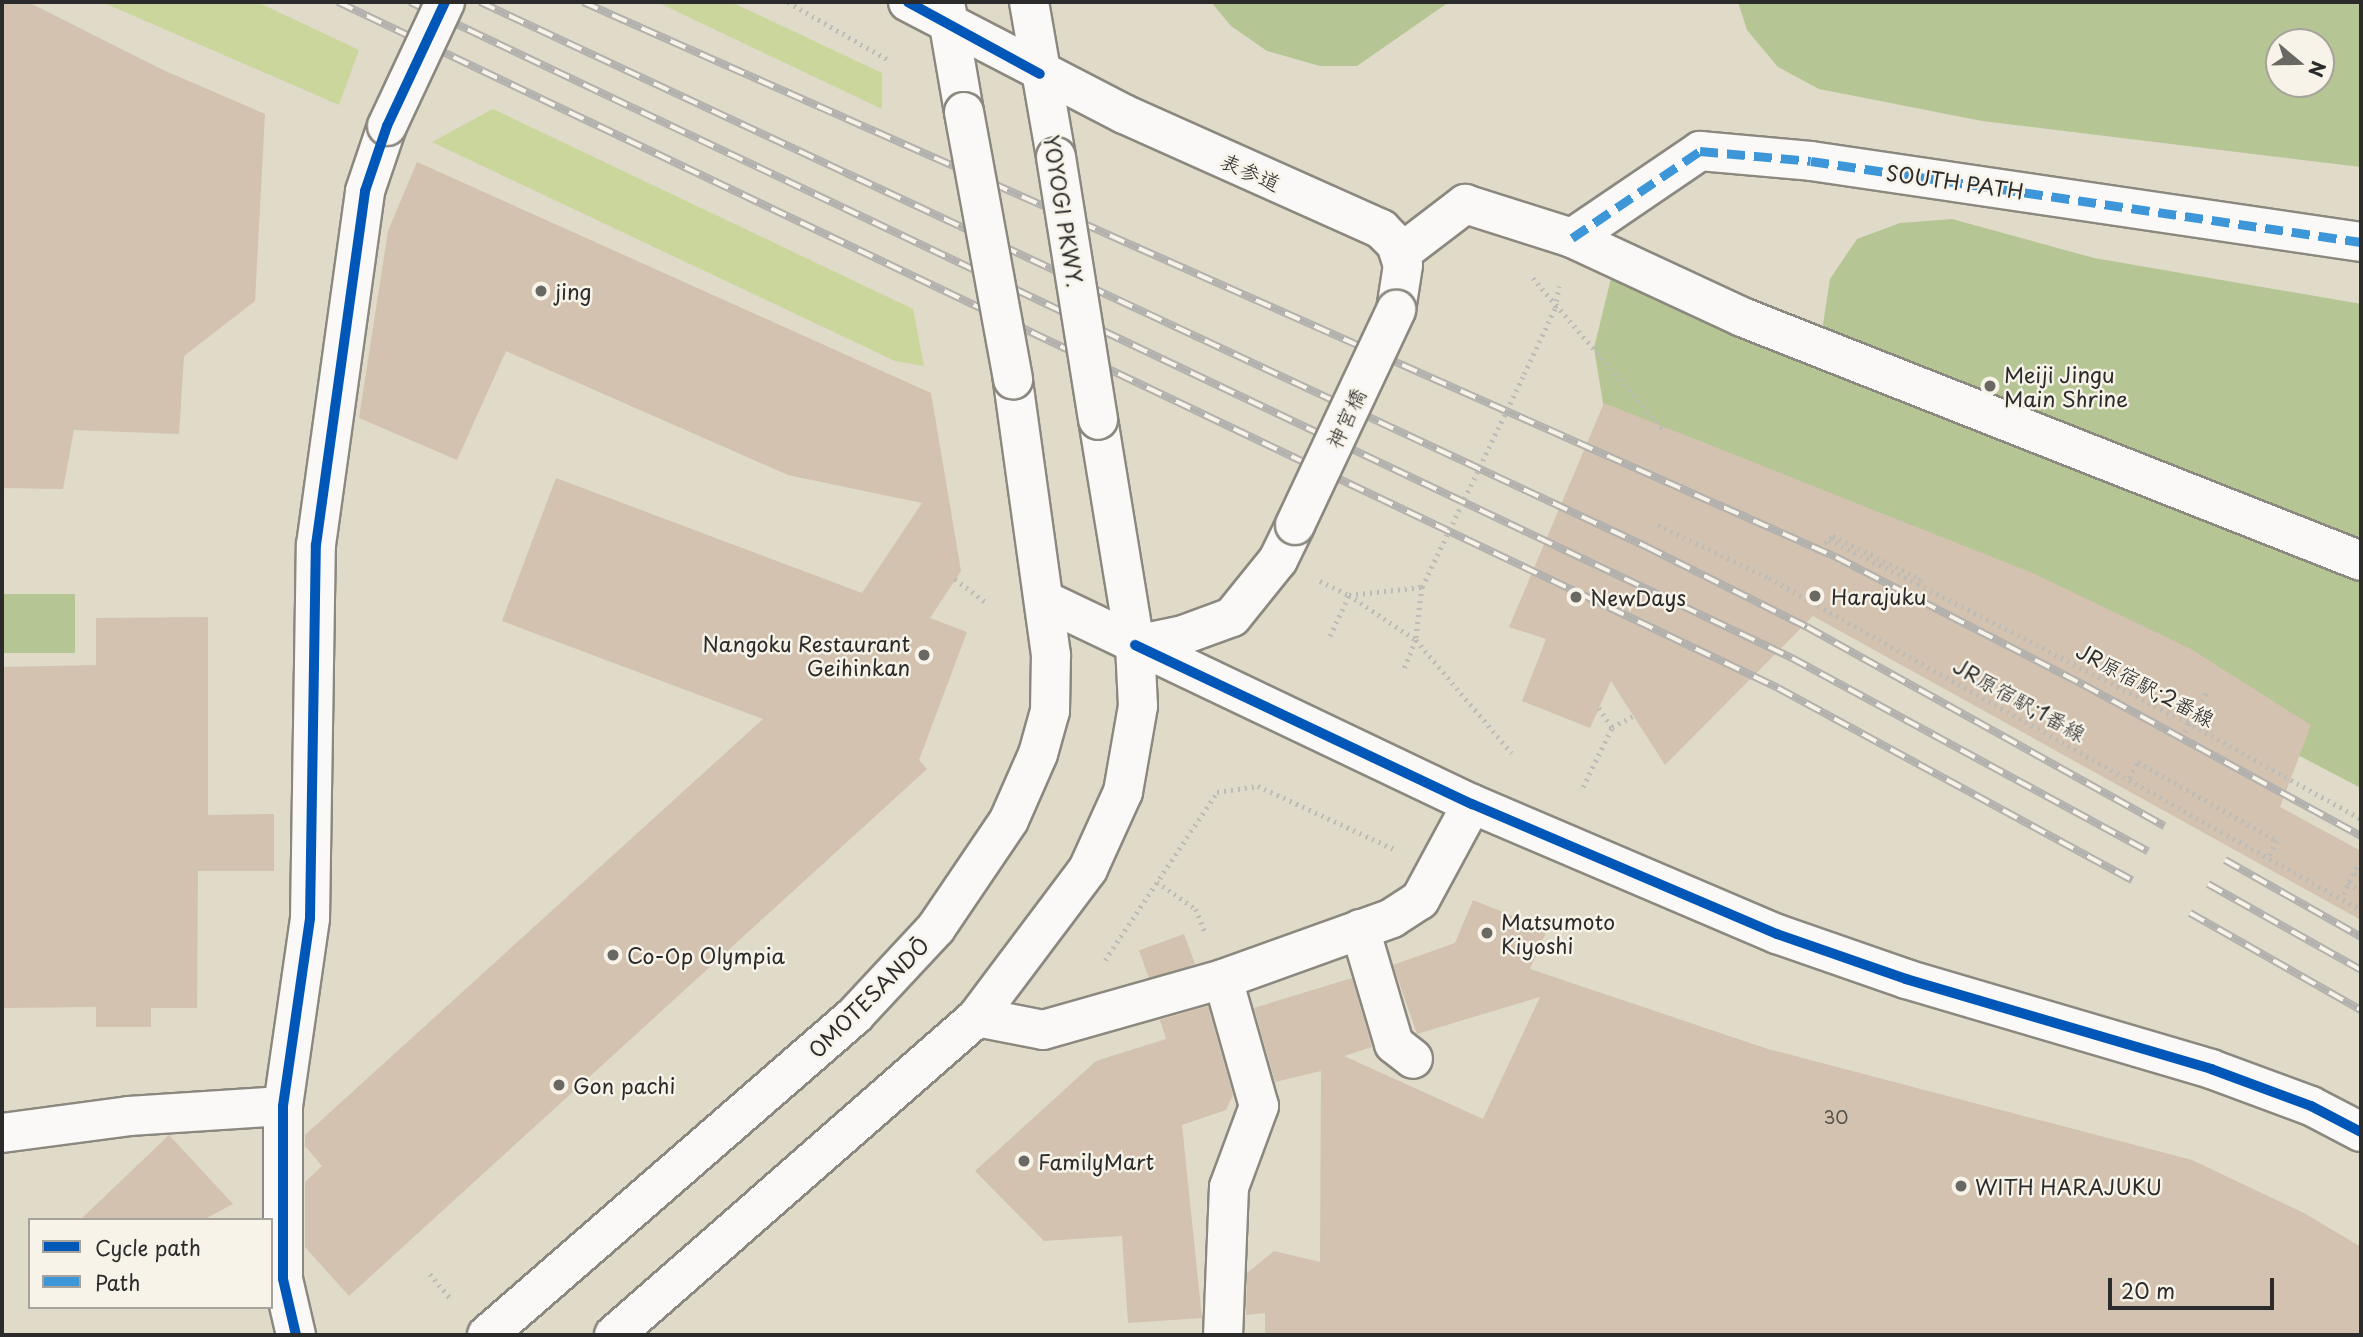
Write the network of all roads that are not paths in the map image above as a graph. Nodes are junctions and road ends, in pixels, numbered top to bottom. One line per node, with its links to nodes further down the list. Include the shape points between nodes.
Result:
1 (445, 2): 17 (street, bridge, via 387,126 365,191 316,545 310,918)
2 (908, 2): 4 (street, 表参道)
3 (1029, 2): 5 (street, YOYOGI PKWY.)
4 (947, 13): 5 (street, 表参道); 10 (street, OMOTESANDŌ, bridge, via 1013,380)
5 (1040, 74): 8 (street, 表参道, via 1371,224 1389,236); 11 (street, YOYOGI PKWY., bridge)
6 (1572, 238): 7 (street, SOUTH PATH, via 1700,151 1811,161); 8 (street, via 1465,204); 9 (street, via 1742,317)
7 (2361, 242)
8 (1401, 253): 11 (street, 神宮橋, bridge, via 1404,280 1395,310 1278,560 1233,617)
9 (2361, 561)
10 (1046, 601): 11 (street); 21 (street, OMOTESANDŌ, via 1050,711 1038,754 1009,820 936,928 855,1015)
11 (1135, 645): 12 (street); 15 (street, via 1138,706 1133,748 1113,821 1088,869)
12 (1472, 804): 13 (street, via 1420,900 1392,918); 18 (street, via 1837,957 2211,1069 2311,1106)
13 (1360, 929): 14 (street); 16 (street, via 1394,1044)
14 (1216, 962): 15 (street, via 1068,1024 1043,1030); 23 (street, via 1259,1106 1229,1188)
15 (977, 1017): 22 (street)
16 (1413, 1059)
17 (282, 1106): 19 (street, via 129,1116); 20 (street, via 283,1279)
18 (2361, 1132)
19 (2, 1133)
20 (296, 1335)
21 (487, 1335)
22 (614, 1335)
23 (1223, 1335)

